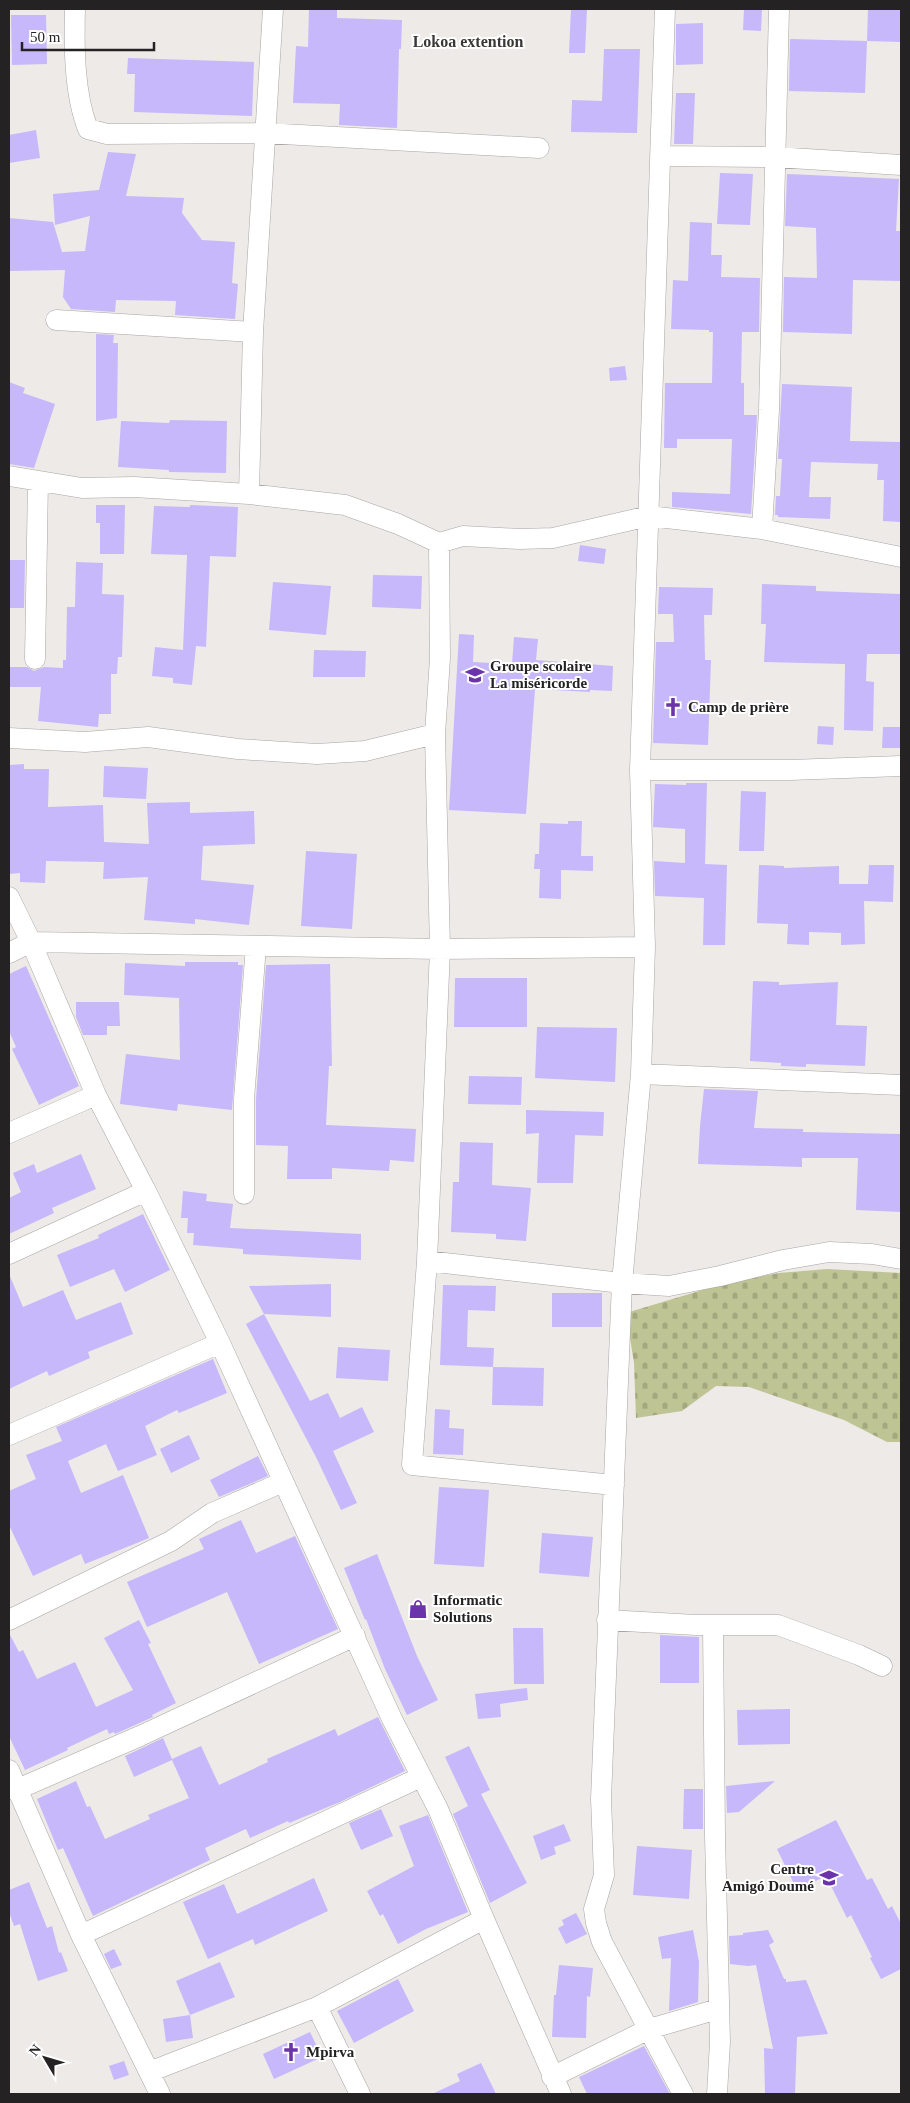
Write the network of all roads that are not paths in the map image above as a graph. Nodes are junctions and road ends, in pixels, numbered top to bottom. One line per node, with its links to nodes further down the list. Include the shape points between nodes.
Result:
1 (74, 9): 5 (street, via 79,95 88,129 107,134)
2 (273, 9): 5 (street)
3 (665, 9): 7 (street)
4 (778, 9): 8 (street)
5 (264, 133): 6 (street); 11 (street)
6 (538, 148)
7 (661, 156): 8 (street); 15 (street)
8 (775, 156): 9 (street); 16 (street, via 769,410)
9 (901, 165)
10 (56, 320): 11 (street)
11 (253, 332): 14 (street)
12 (9, 476): 13 (street)
13 (38, 481): 14 (street, via 82,488 134,487); 19 (street)
14 (249, 494): 17 (street, via 345,505)
15 (649, 516): 16 (street); 17 (street, via 553,538 464,536); 23 (street)
16 (762, 529): 18 (street)
17 (439, 543): 20 (street, via 440,658)
18 (901, 557)
19 (35, 659)
20 (435, 734): 21 (street, via 365,751 317,754 238,749 148,737 86,742); 28 (street)
21 (9, 738)
22 (901, 766): 23 (street)
23 (640, 770): 27 (street)
24 (9, 897): 25 (street)
25 (31, 942): 26 (street); 29 (street); 32 (street)
26 (256, 946): 28 (street); 35 (street, via 244,1099)
27 (645, 947): 28 (street); 30 (street)
28 (440, 949): 38 (street)
29 (9, 953)
30 (641, 1074): 31 (street); 39 (street)
31 (901, 1084)
32 (96, 1095): 33 (street); 34 (street)
33 (9, 1133)
34 (146, 1191): 36 (street); 40 (street)
35 (244, 1194)
36 (9, 1254)
37 (901, 1259): 39 (street, via 829,1252 669,1286)
38 (427, 1261): 39 (street); 43 (street, via 412,1465)
39 (622, 1283): 43 (street)
40 (220, 1343): 41 (street); 42 (street)
41 (9, 1435)
42 (283, 1482): 44 (street, via 212,1513 171,1541); 47 (street)
43 (614, 1485): 45 (street)
44 (9, 1620)
45 (607, 1620): 46 (street); 56 (street, via 601,1799 604,1875 594,1908 602,1942)
46 (713, 1625): 48 (street, via 778,1625); 55 (street)
47 (355, 1636): 50 (street); 51 (street, via 140,1736)
48 (882, 1666)
49 (9, 1770): 51 (street)
50 (421, 1777): 52 (street, via 460,1857); 53 (street)
51 (13, 1789): 53 (street)
52 (484, 1919): 54 (street); 58 (street)
53 (81, 1936): 57 (street)
54 (316, 2008): 57 (street); 60 (street)
55 (718, 2009): 56 (street); 62 (street)
56 (649, 2029): 58 (street); 61 (street)
57 (149, 2072): 59 (street)
58 (557, 2085)
59 (160, 2094)
60 (360, 2094)
61 (683, 2094)
62 (717, 2094)

